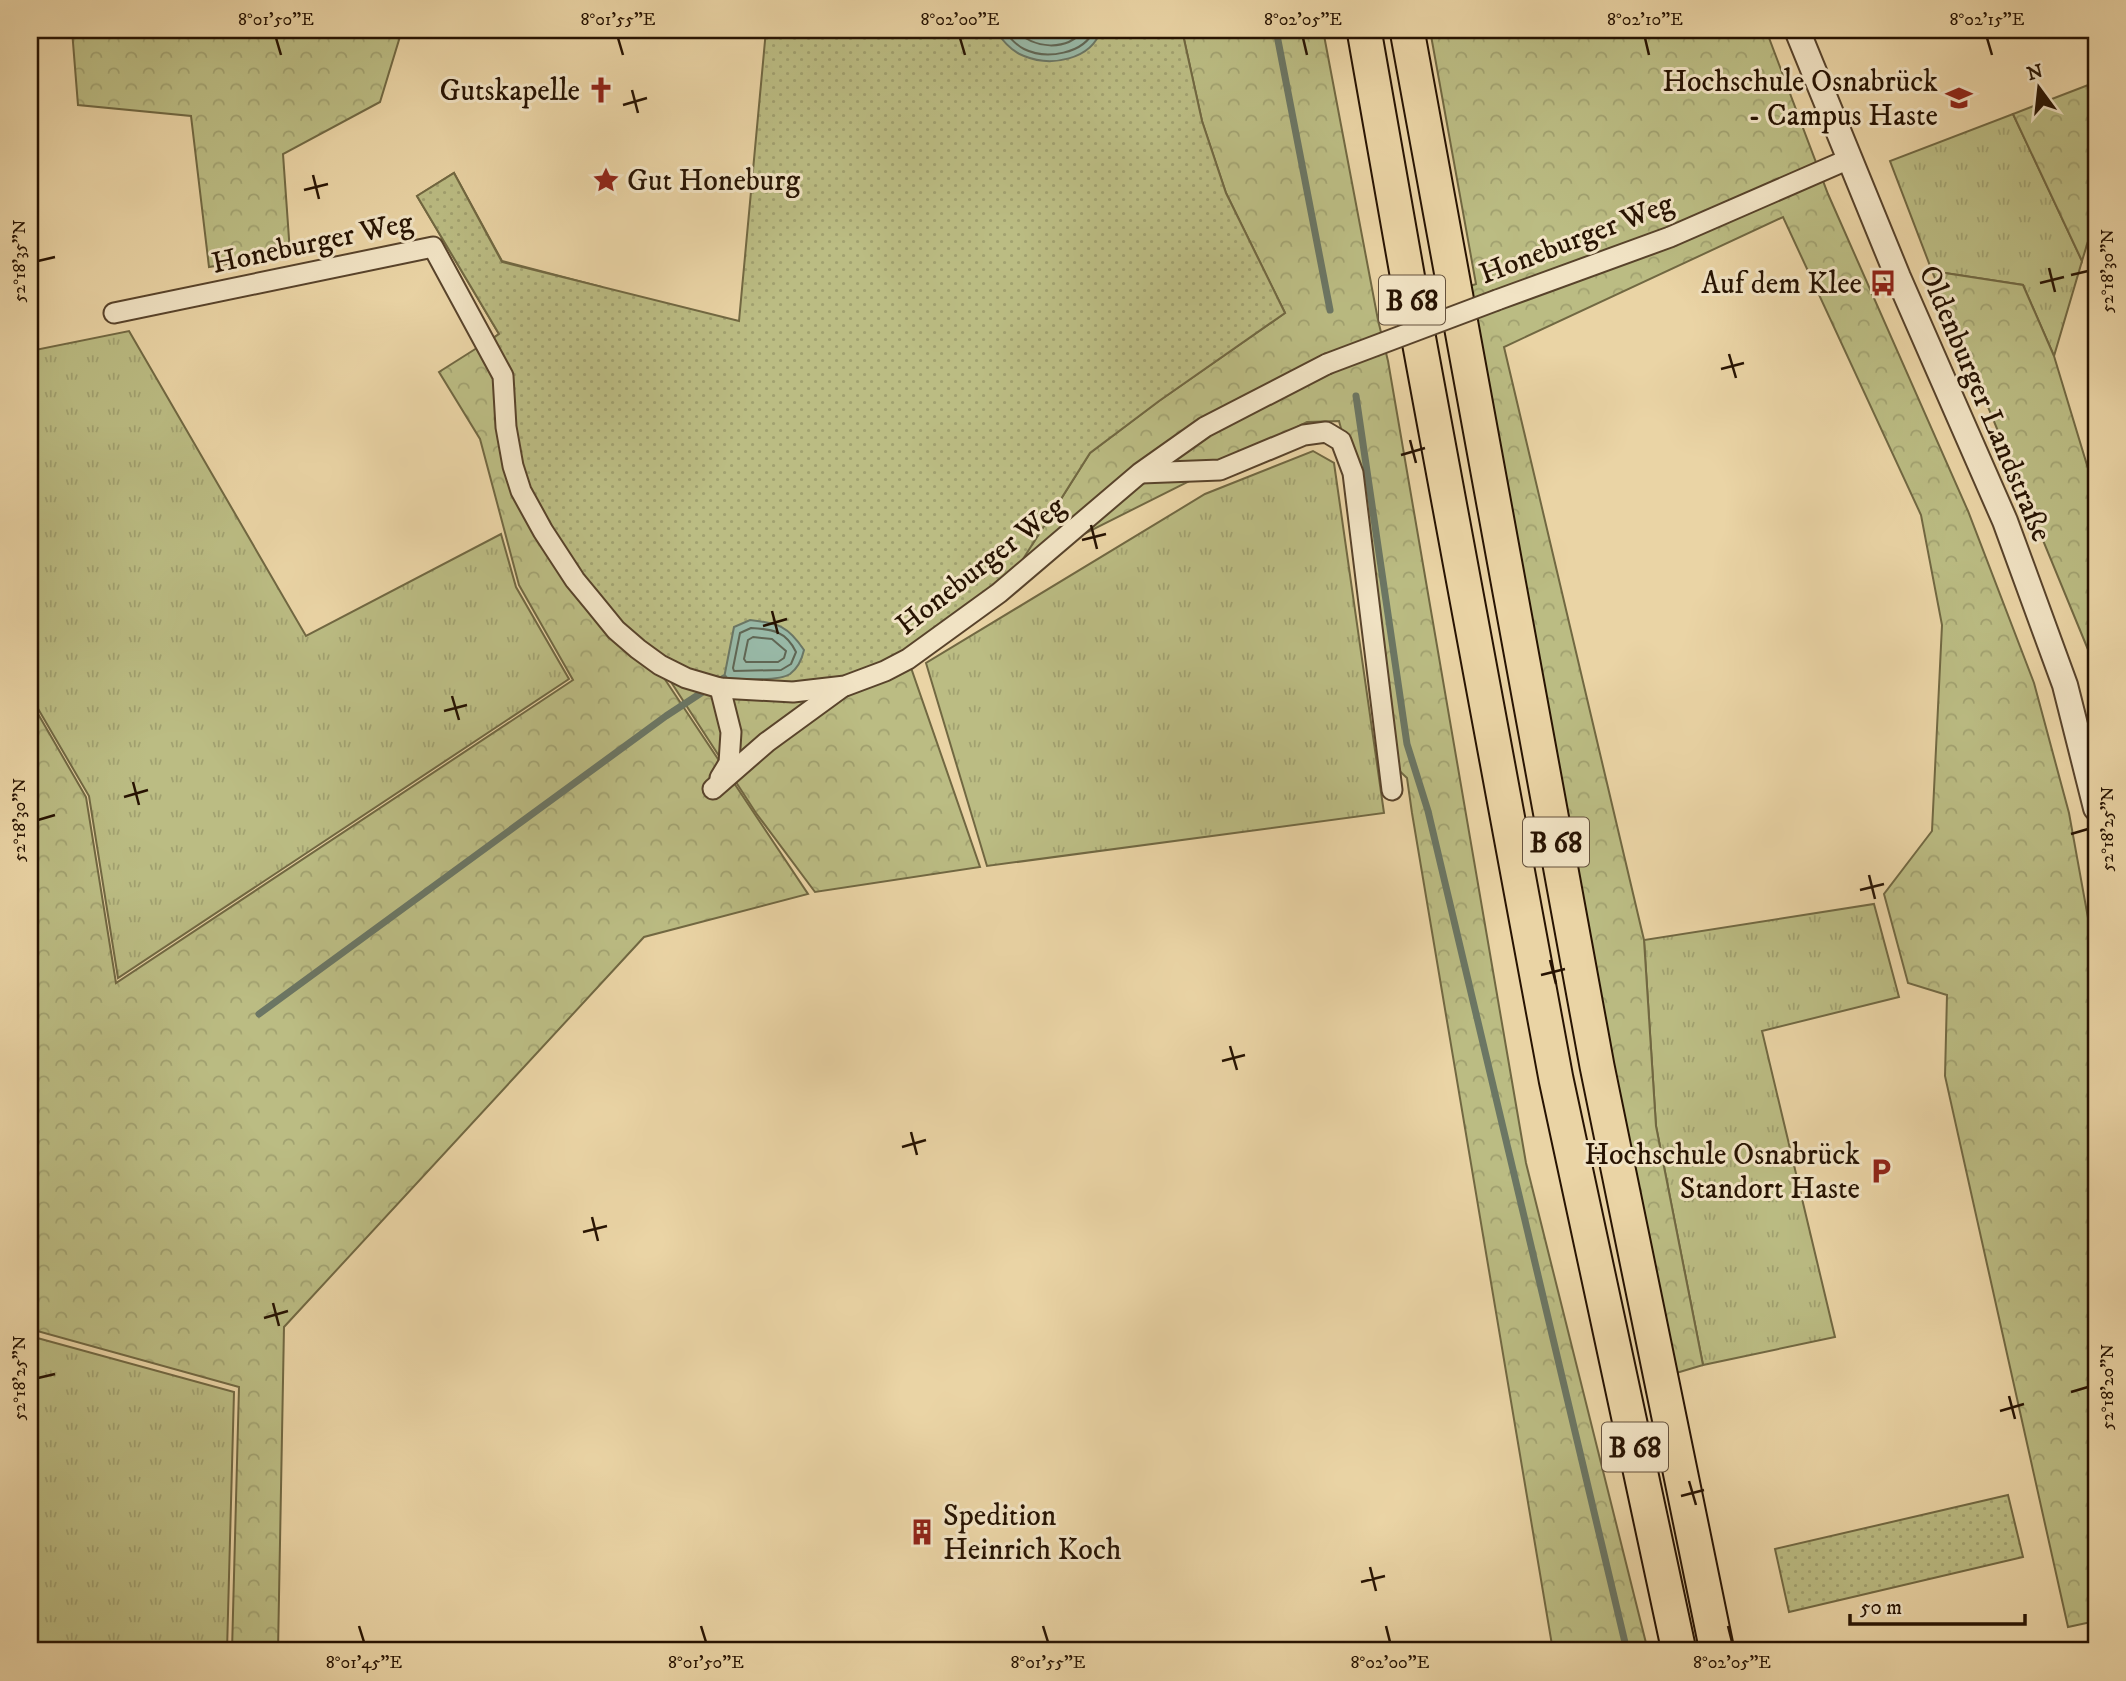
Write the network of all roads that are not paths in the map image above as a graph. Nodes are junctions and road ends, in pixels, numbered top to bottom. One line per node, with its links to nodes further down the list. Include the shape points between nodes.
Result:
1 (1364, 30): 11 (highway, B 68, via 1556,1079)
2 (1407, 30): 12 (highway, B 68, via 1597,1066)
3 (1797, 30): 4 (street, Oldenburger Landstraße)
4 (1849, 159): 6 (street, Honeburger Weg, bridge, via 1670,236 1328,364 1205,427); 10 (street, Oldenburger Landstraße, via 2004,521 2064,685)
5 (114, 313): 7 (street, Honeburger Weg, via 433,247 503,376 513,466 542,531 616,630 660,666)
6 (1140, 473): 8 (street, Honeburger Weg, via 978,610 908,659); 9 (street, via 1220,470 1304,435 1325,432 1340,441 1353,473)
7 (713, 686): 8 (street, Honeburger Weg, via 793,692); 8 (street, Honeburger Weg, via 731,732 729,763 713,789 767,742)
8 (845, 686)
9 (1392, 790)
10 (2096, 808)
11 (1679, 1651)
12 (1717, 1651)

